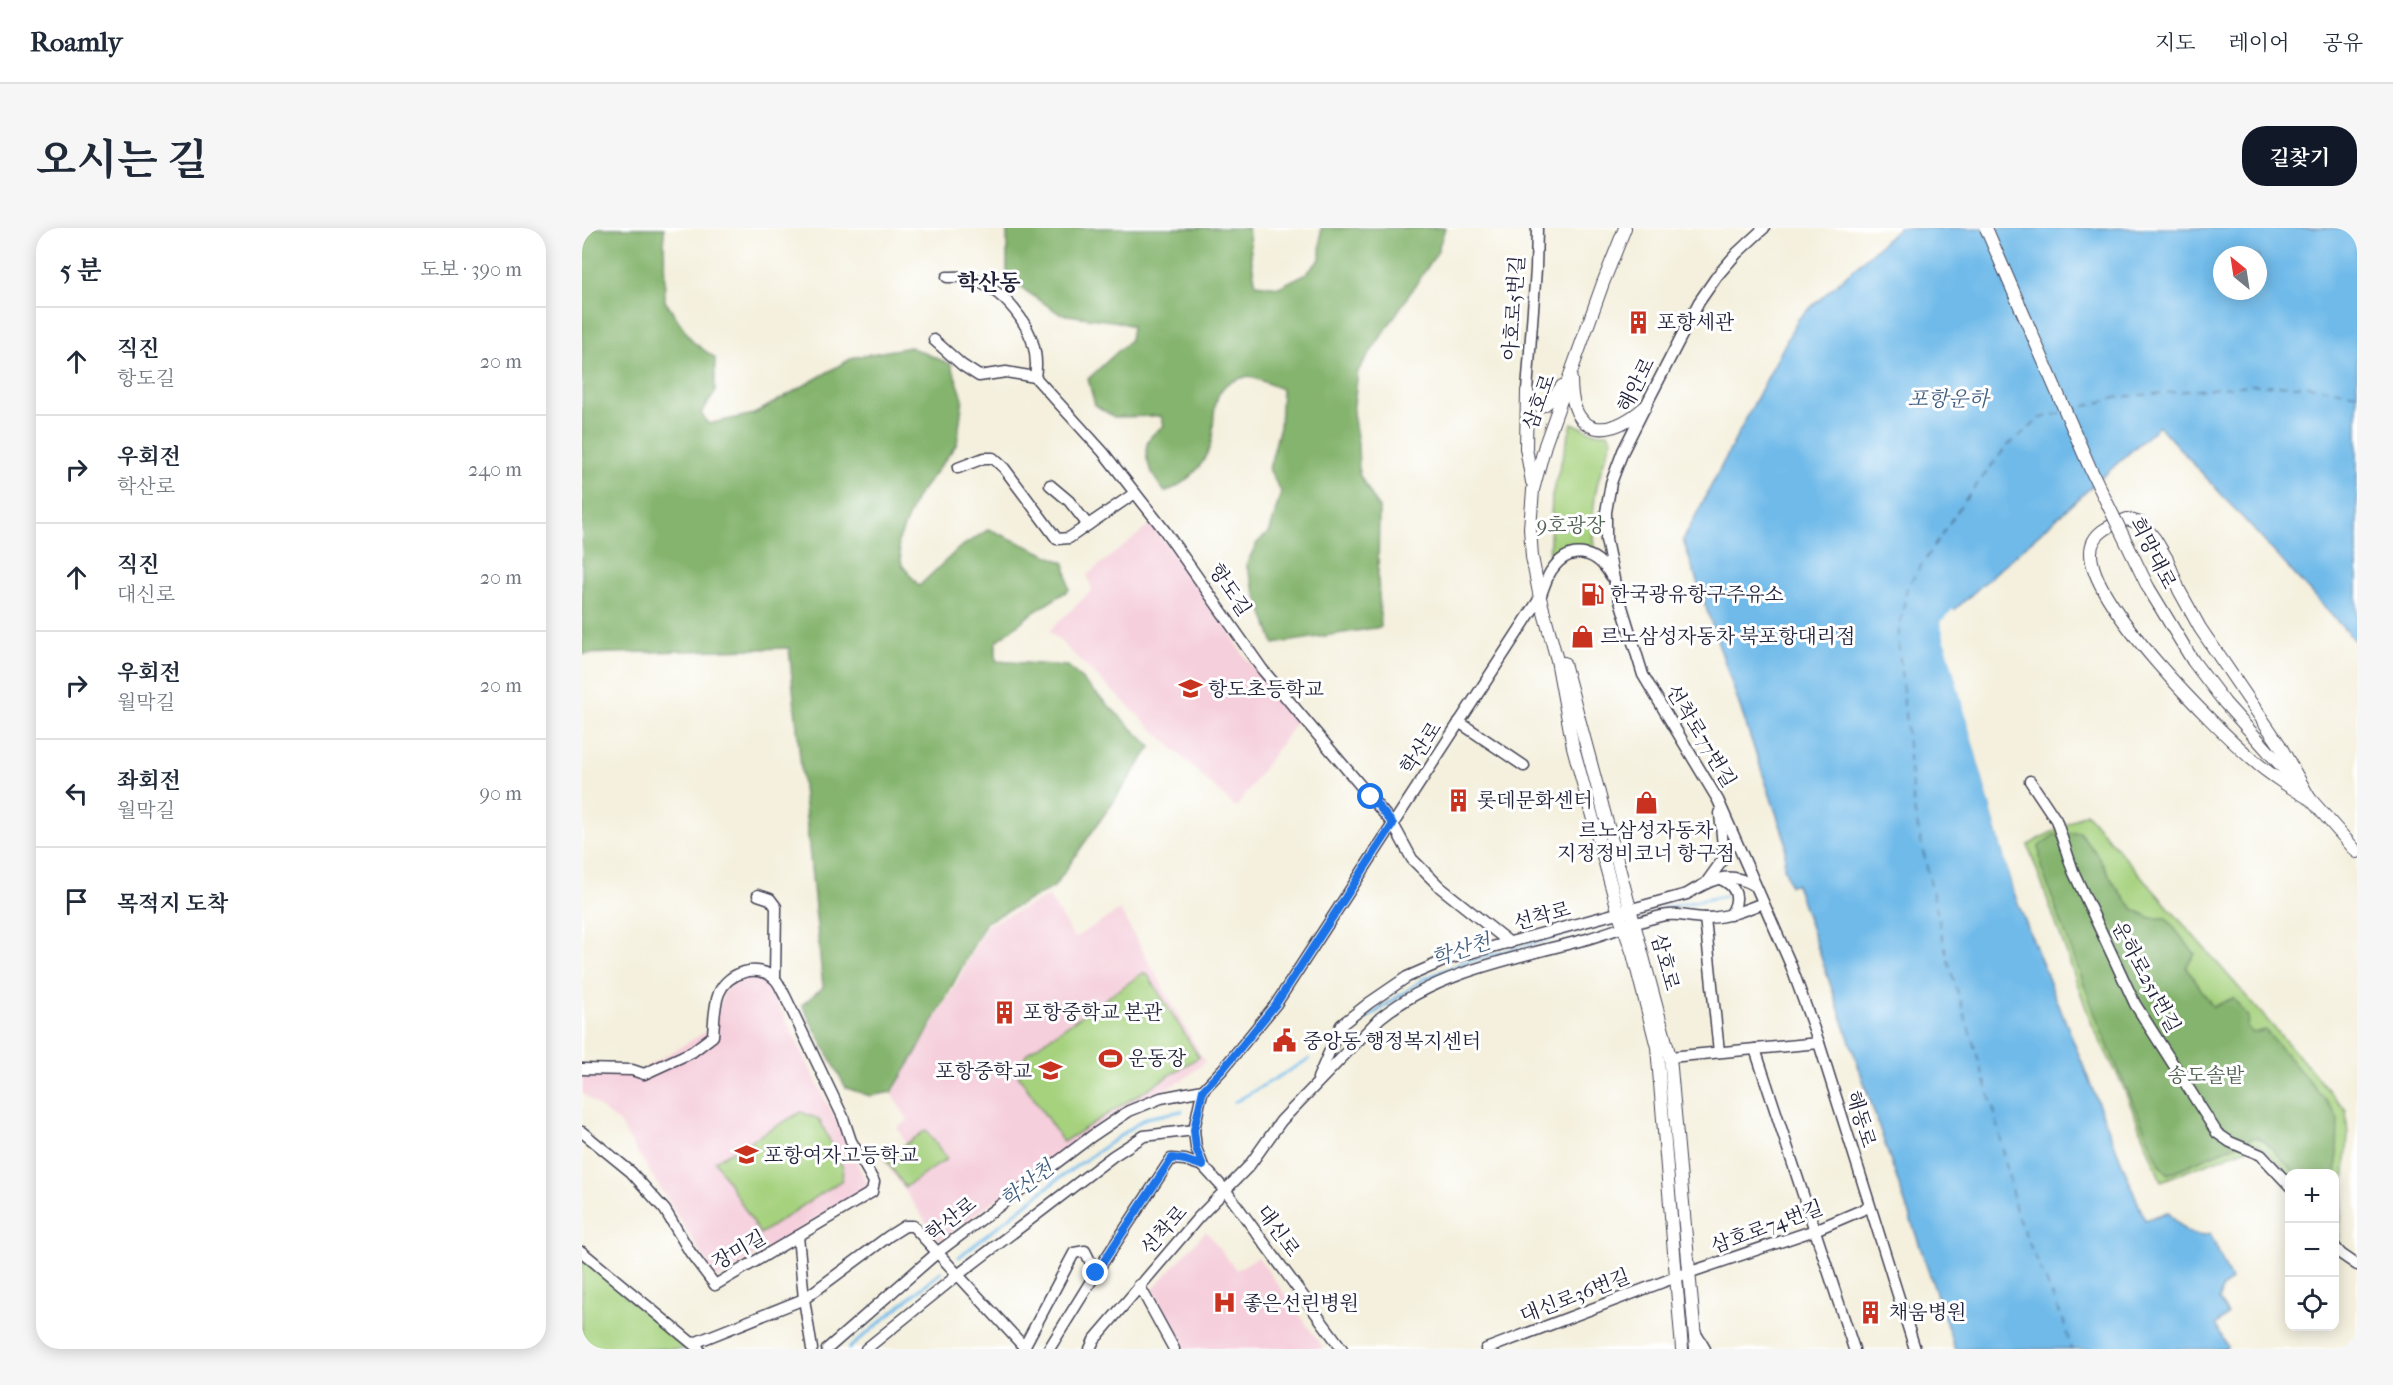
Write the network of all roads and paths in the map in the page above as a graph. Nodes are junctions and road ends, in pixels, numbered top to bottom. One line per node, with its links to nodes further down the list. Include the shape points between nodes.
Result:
1 (1537, 228): 10 (street, 아호로5번길)
2 (1611, 228): 5 (main road)
3 (1764, 228): 11 (street, 해안로, via 1716,276)
4 (1986, 228): 22 (main road, 희망대로, bridge, via 2124,540 2171,629 2226,703)
5 (1624, 230): 8 (main road, 삼호로)
6 (947, 277): 9 (street, via 968,277 1014,308 1033,339 1038,362)
7 (934, 340): 9 (street, via 979,376 1006,372)
8 (1571, 373): 10 (main road, via 1544,405 1533,404); 11 (main road, via 1575,407 1590,426 1617,426); 14 (main road, 삼호로)
9 (1035, 377): 15 (street, 항도길)
10 (1527, 391): 14 (main road, via 1526,448)
11 (1645, 406): 17 (street, 해안로, via 1616,466 1608,498 1606,540)
12 (958, 468): 16 (street, via 993,458 1057,539 1069,538)
13 (1050, 485): 16 (street)
14 (1533, 490): 18 (main road, 삼호로, via 1532,557)
15 (1136, 493): 16 (street); 24 (street, 항도길, via 1262,669)
16 (1088, 525)
17 (1615, 584): 18 (street, 학산로, via 1598,559 1574,554 1564,558 1551,572); 23 (street, 선착로77번길, via 1644,675)
18 (1540, 598): 19 (street, 학산로); 31 (main road, 삼호로, via 1574,747)
19 (1459, 722): 20 (street); 24 (street, 학산로)
20 (1524, 766)
21 (2030, 781): 47 (street, 운하로251번길, via 2055,820 2073,871 2135,1005 2217,1133 2261,1155)
22 (2310, 799): 22 (main road, via 2273,735 2200,628 2149,531 2143,524 2127,519 2102,530 2092,544 2093,569 2128,627 2254,761); 25 (main road, 희망대로)
23 (1718, 800): 27 (street, via 1724,858); 28 (street, 선착로77번길)
24 (1393, 824): 35 (street, 항도길, via 1412,859 1441,888); 43 (street, 학산로, via 1276,1004)
25 (2357, 852)
26 (1720, 879): 27 (street, 선착로); 28 (street, 선착로, via 1735,876); 32 (street, via 1735,891 1736,906)
27 (1706, 883): 31 (street, 선착로, via 1687,894)
28 (1755, 886): 30 (street, 선착로77번길)
29 (758, 895): 36 (street, via 770,899 776,907)
30 (1763, 903): 32 (street, 선착로); 37 (street, 해동로)
31 (1625, 913): 34 (main road, 삼호로); 35 (street, 선착로)
32 (1730, 915): 33 (street, 선착로)
33 (1705, 918): 34 (street, 선착로, via 1660,916); 39 (street)
34 (1629, 927): 40 (main road, 삼호로); 42 (street, 선착로, via 1440,981 1394,1006); 59 (main road, 삼호로, via 1657,1047)
35 (1510, 943): 42 (street, 선착로, via 1448,959 1407,977 1369,1003 1341,1025)
36 (775, 979): 41 (street, via 762,972 735,974 718,993 712,1036 692,1052 658,1069 644,1074 621,1069); 51 (street, via 874,1182 872,1192)
37 (1819, 1043): 38 (street); 49 (street, 해동로)
38 (1755, 1049): 39 (street); 50 (street)
39 (1719, 1052): 40 (street)
40 (1670, 1057): 57 (main road, 삼호로)
41 (582, 1069)
42 (1315, 1084): 48 (street, 선착로)
43 (1203, 1090): 44 (street); 53 (street, 학산로, via 1161,1098 1129,1111)
44 (1194, 1130): 46 (street, 대신로); 58 (street, via 1144,1136)
45 (582, 1132): 51 (street, 장미길, via 631,1172 665,1210 715,1285)
46 (1203, 1166): 48 (street, 대신로); 56 (street, via 1172,1158)
47 (2285, 1182)
48 (1226, 1191): 60 (street, 선착로); 72 (street, 대신로)
49 (1869, 1208): 50 (street, 삼호로74번길); 77 (street, 해동로)
50 (1815, 1230): 57 (street, 삼호로74번길); 65 (street)
51 (798, 1236): 61 (street, 장미길)
52 (582, 1252): 63 (street)
53 (938, 1252): 58 (street); 61 (street, via 913,1226 905,1227); 67 (street, 학산로)
54 (2339, 1252): 55 (street)
55 (2357, 1265)
56 (1096, 1273): 64 (street, via 1085,1251 1074,1254); 69 (street)
57 (1690, 1273): 59 (street, 삼호로74번길); 62 (main road, 삼호로)
58 (959, 1274): 64 (street); 68 (street)
59 (1676, 1277): 73 (street, 대신로36번길); 74 (main road, 삼호로)
60 (1139, 1285): 70 (street, 선착로); 71 (street)
61 (804, 1299): 63 (street); 66 (street, 장미길)
62 (1695, 1332): 75 (main road, 삼호로); 76 (street)
63 (696, 1346)
64 (1024, 1348)
65 (1851, 1348)
66 (812, 1349)
67 (827, 1349)
68 (866, 1349)
69 (1049, 1349)
70 (1090, 1349)
71 (1174, 1349)
72 (1342, 1349)
73 (1486, 1349)
74 (1682, 1349)
75 (1696, 1349)
76 (1705, 1349)
77 (1915, 1349)

